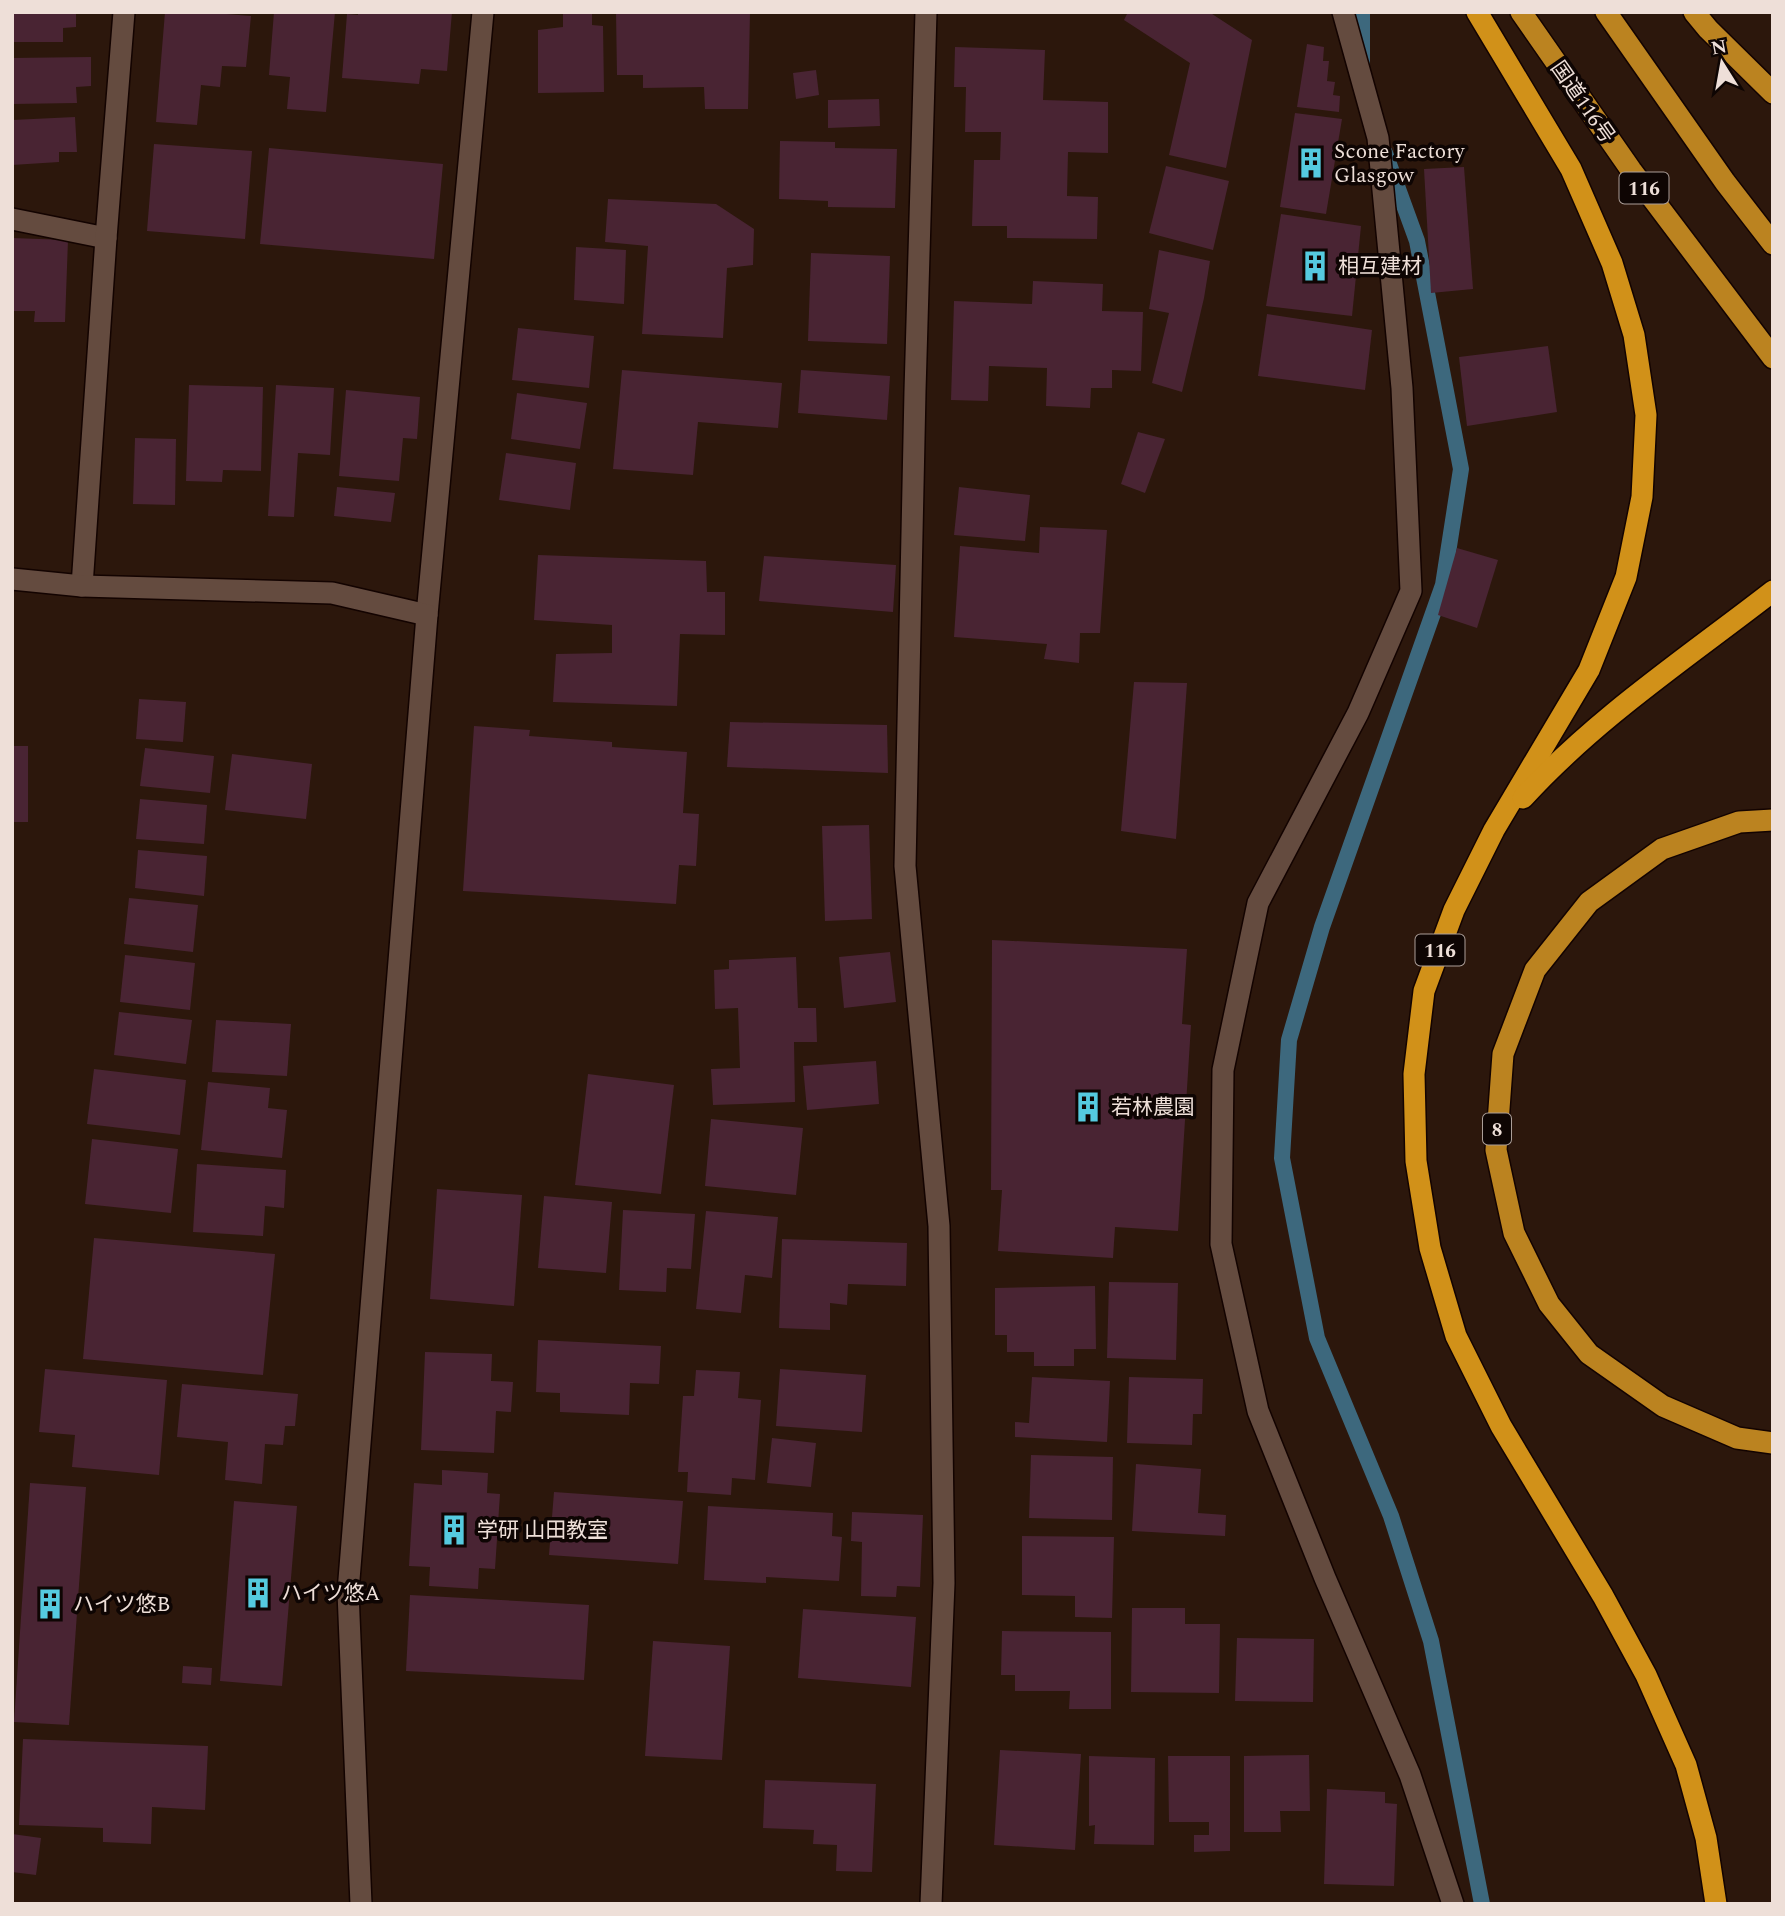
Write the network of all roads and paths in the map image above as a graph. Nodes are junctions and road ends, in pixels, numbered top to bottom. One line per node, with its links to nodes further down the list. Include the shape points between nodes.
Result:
1 (124, 12): 11 (street)
2 (483, 12): 17 (street)
3 (926, 12): 22 (street, via 905,866 939,1226 944,1583)
4 (1343, 12): 23 (street, via 1378,138 1402,388 1411,591 1358,712 1258,903 1223,1070 1221,1244 1258,1411 1410,1775)
5 (1477, 12): 19 (highway, 116, via 1571,169 1612,263 1634,335 1646,415 1642,497 1626,577 1588,670)
6 (1521, 12): 13 (highway, 国道116号 / 116, via 1630,170)
7 (1606, 12): 12 (highway)
8 (1694, 12): 9 (highway)
9 (1773, 93)
10 (12, 219): 11 (street)
11 (106, 239): 15 (street)
12 (1773, 244)
13 (1773, 358)
14 (12, 579): 15 (street)
15 (82, 586): 17 (street, via 332,593)
16 (1773, 591): 19 (highway, via 1612,714 1552,766)
17 (427, 615): 21 (street, via 348,1592)
18 (1773, 820): 20 (highway, 8, via 1739,822 1662,849 1589,902 1535,970 1503,1054 1496,1150 1514,1233 1549,1304 1589,1354 1663,1406 1737,1438)
19 (1494, 830): 24 (highway, 116, via 1454,911 1424,991 1414,1086 1416,1161 1430,1248 1456,1336 1501,1426 1628,1641 1686,1765 1706,1838)
20 (1773, 1443)
21 (361, 1904)
22 (931, 1904)
23 (1453, 1904)
24 (1716, 1904)

